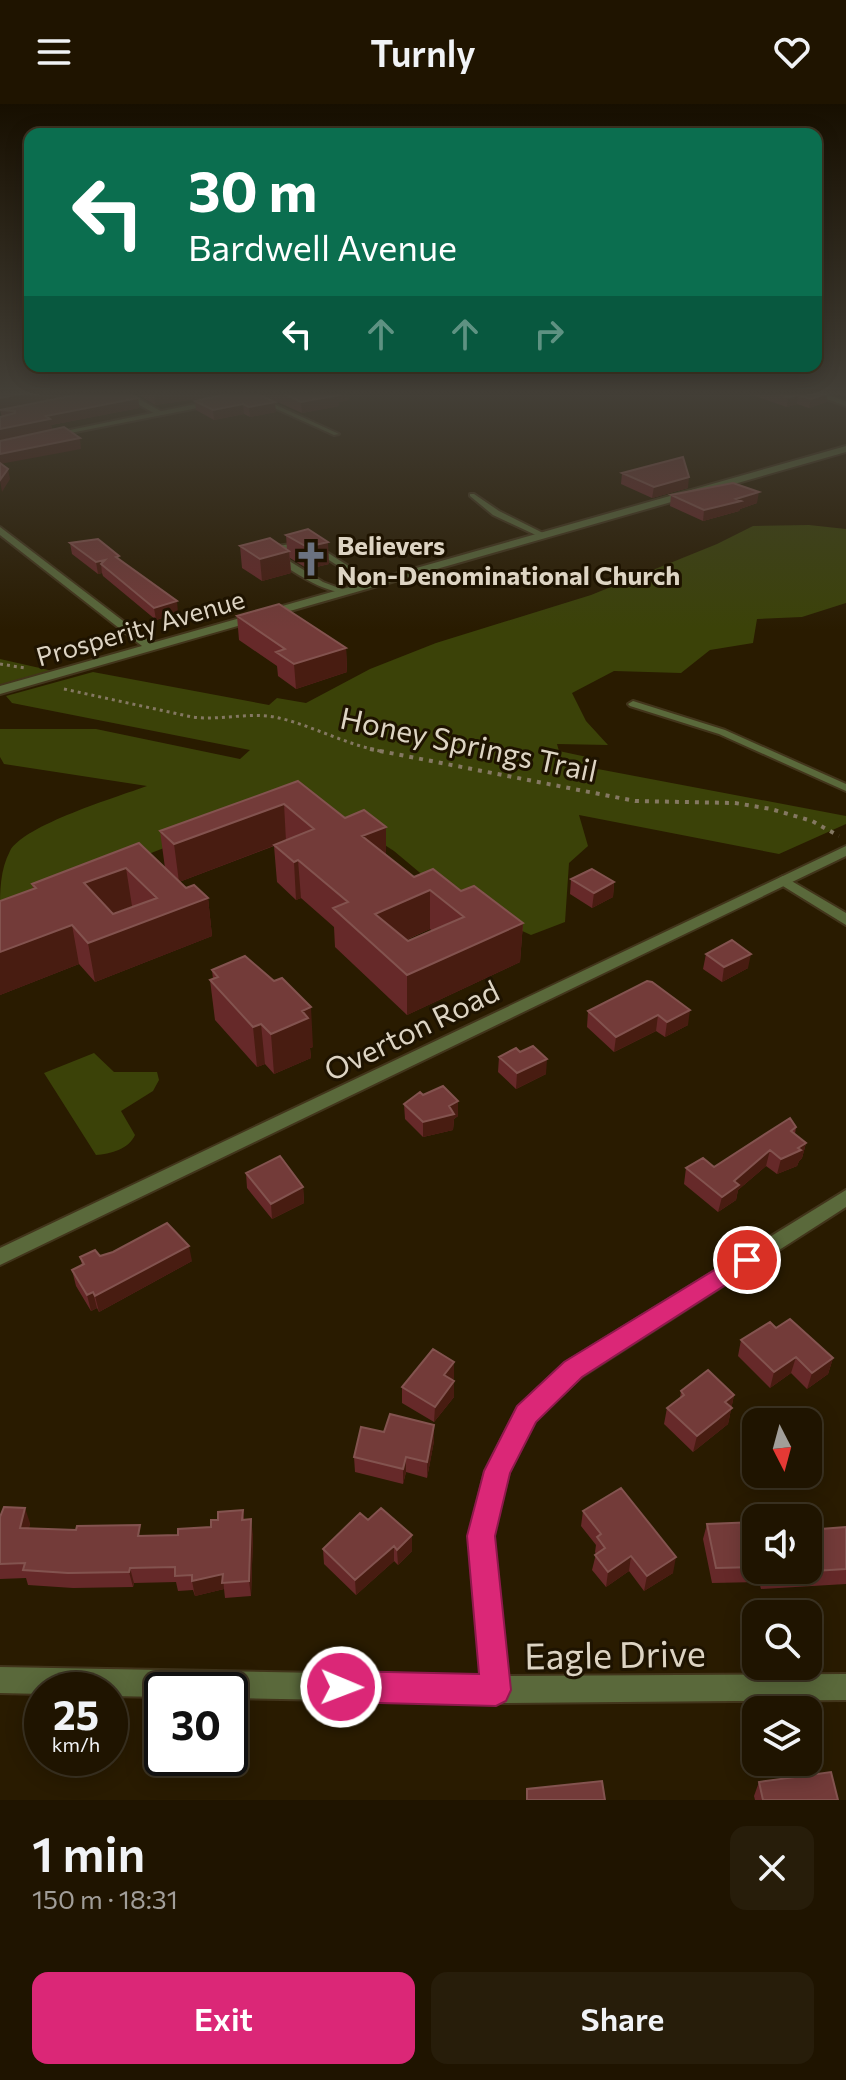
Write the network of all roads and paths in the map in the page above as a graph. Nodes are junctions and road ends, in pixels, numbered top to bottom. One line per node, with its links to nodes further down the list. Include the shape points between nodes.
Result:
1 (768, 471): 4 (street, Prosperity Avenue)
2 (472, 495): 4 (lane)
3 (0, 530): 7 (street)
4 (543, 535): 5 (street, Prosperity Avenue)
5 (371, 583): 6 (street, Prosperity Avenue); 6 (lane, via 308,544 279,548 273,554 320,584)
6 (343, 591): 7 (street, Prosperity Avenue)
7 (150, 647): 9 (street, Prosperity Avenue)
8 (60, 688): 12 (path, Honey Springs Trail, via 200,718 280,718 356,746 635,801 771,809 812,821)
9 (0, 690)
10 (633, 704): 11 (lane, via 722,732)
11 (846, 788)
12 (842, 842): 13 (street, Overton Road)
13 (783, 880): 14 (street); 16 (street, Overton Road)
14 (846, 920)
15 (846, 1197): 19 (street, via 573,1370 526,1414 497,1471 481,1536)
16 (0, 1257)
17 (0, 1680): 19 (street, Eagle Drive)
18 (846, 1687): 19 (street, Eagle Drive)
19 (496, 1690)

